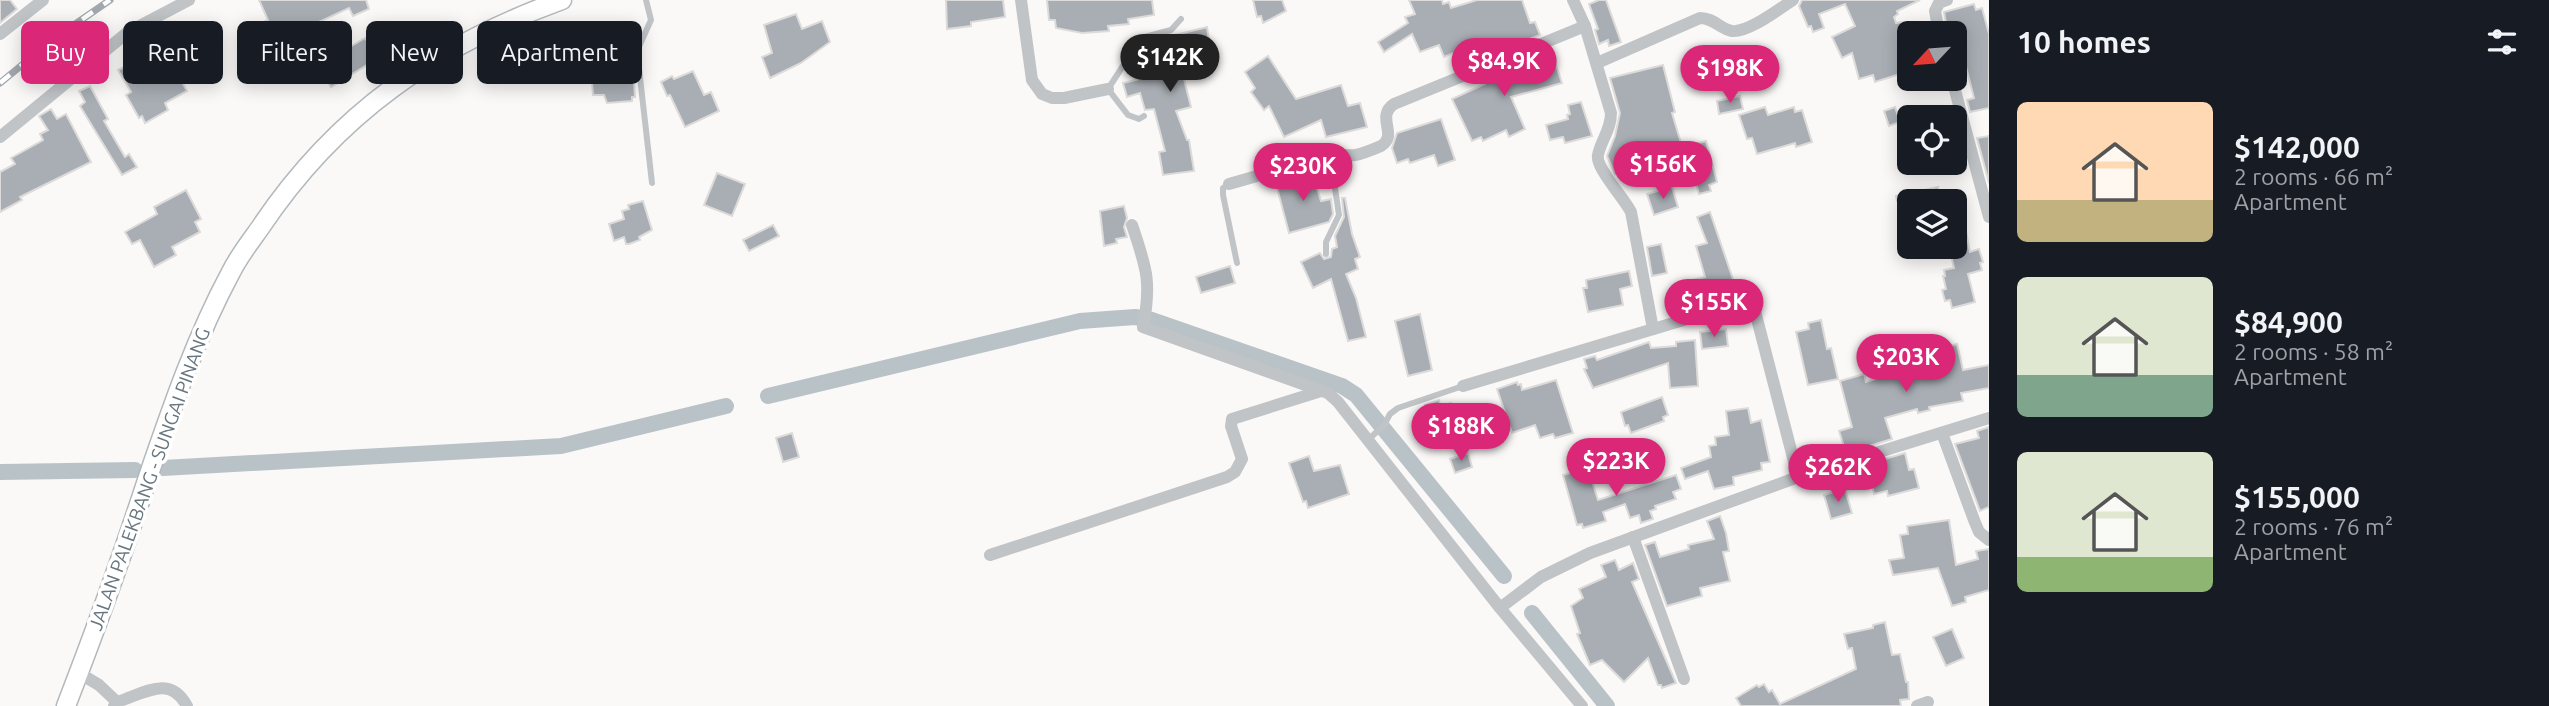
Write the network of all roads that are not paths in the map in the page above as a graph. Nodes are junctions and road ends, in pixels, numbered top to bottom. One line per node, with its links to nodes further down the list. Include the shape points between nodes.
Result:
1 (43, 0): 12 (street)
2 (189, 0): 17 (street, via 128,33)
3 (562, 0): 36 (street, JALAN PALEKBANG - SUNGAI PINANG, via 435,59 368,105 297,176 267,217 232,269 188,365)
4 (646, 0): 19 (lane, via 651,20 637,51)
5 (1021, 0): 14 (street, via 1032,80 1042,94 1052,99)
6 (1573, 0): 11 (street)
7 (1793, 0): 13 (street, via 1740,31 1700,18)
8 (1947, 0): 10 (street, via 1935,11)
9 (1181, 19): 14 (lane, via 1171,30 1141,38)
10 (1937, 21)
11 (1585, 26): 13 (street); 18 (street, via 1394,104 1385,117 1389,133 1384,143 1355,155)
12 (0, 34)
13 (1597, 63): 25 (street, via 1611,113 1611,125 1597,156 1599,167 1631,212)
14 (1108, 89): 16 (lane, via 1128,116)
15 (1955, 91): 21 (street)
16 (1144, 116)
17 (0, 136)
18 (1330, 155): 20 (street); 23 (lane, via 1339,215 1326,242)
19 (652, 183)
20 (1229, 184): 24 (lane, via 1223,195)
21 (1989, 217)
22 (1132, 225): 27 (street, via 1149,280 1143,325)
23 (1326, 254)
24 (1237, 263)
25 (1653, 329): 26 (street); 31 (street, via 1737,304 1752,308)
26 (1463, 386): 30 (lane, via 1398,408)
27 (1321, 391): 30 (street); 34 (street, via 1233,419 1242,459 1227,477)
28 (1989, 418): 29 (street)
29 (1942, 433): 31 (street); 33 (street, via 1979,532)
30 (1371, 437): 35 (street)
31 (1798, 477): 32 (street)
32 (1633, 537): 35 (street, via 1541,577); 37 (street)
33 (1989, 540)
34 (990, 555)
35 (1504, 604): 41 (street)
36 (79, 673): 38 (street, via 99,685); 39 (street, JALAN PALEKBANG - SUNGAI PINANG)
37 (1684, 679)
38 (116, 704): 40 (street, via 170,687)
39 (66, 706)
40 (187, 706)
41 (1582, 706)

